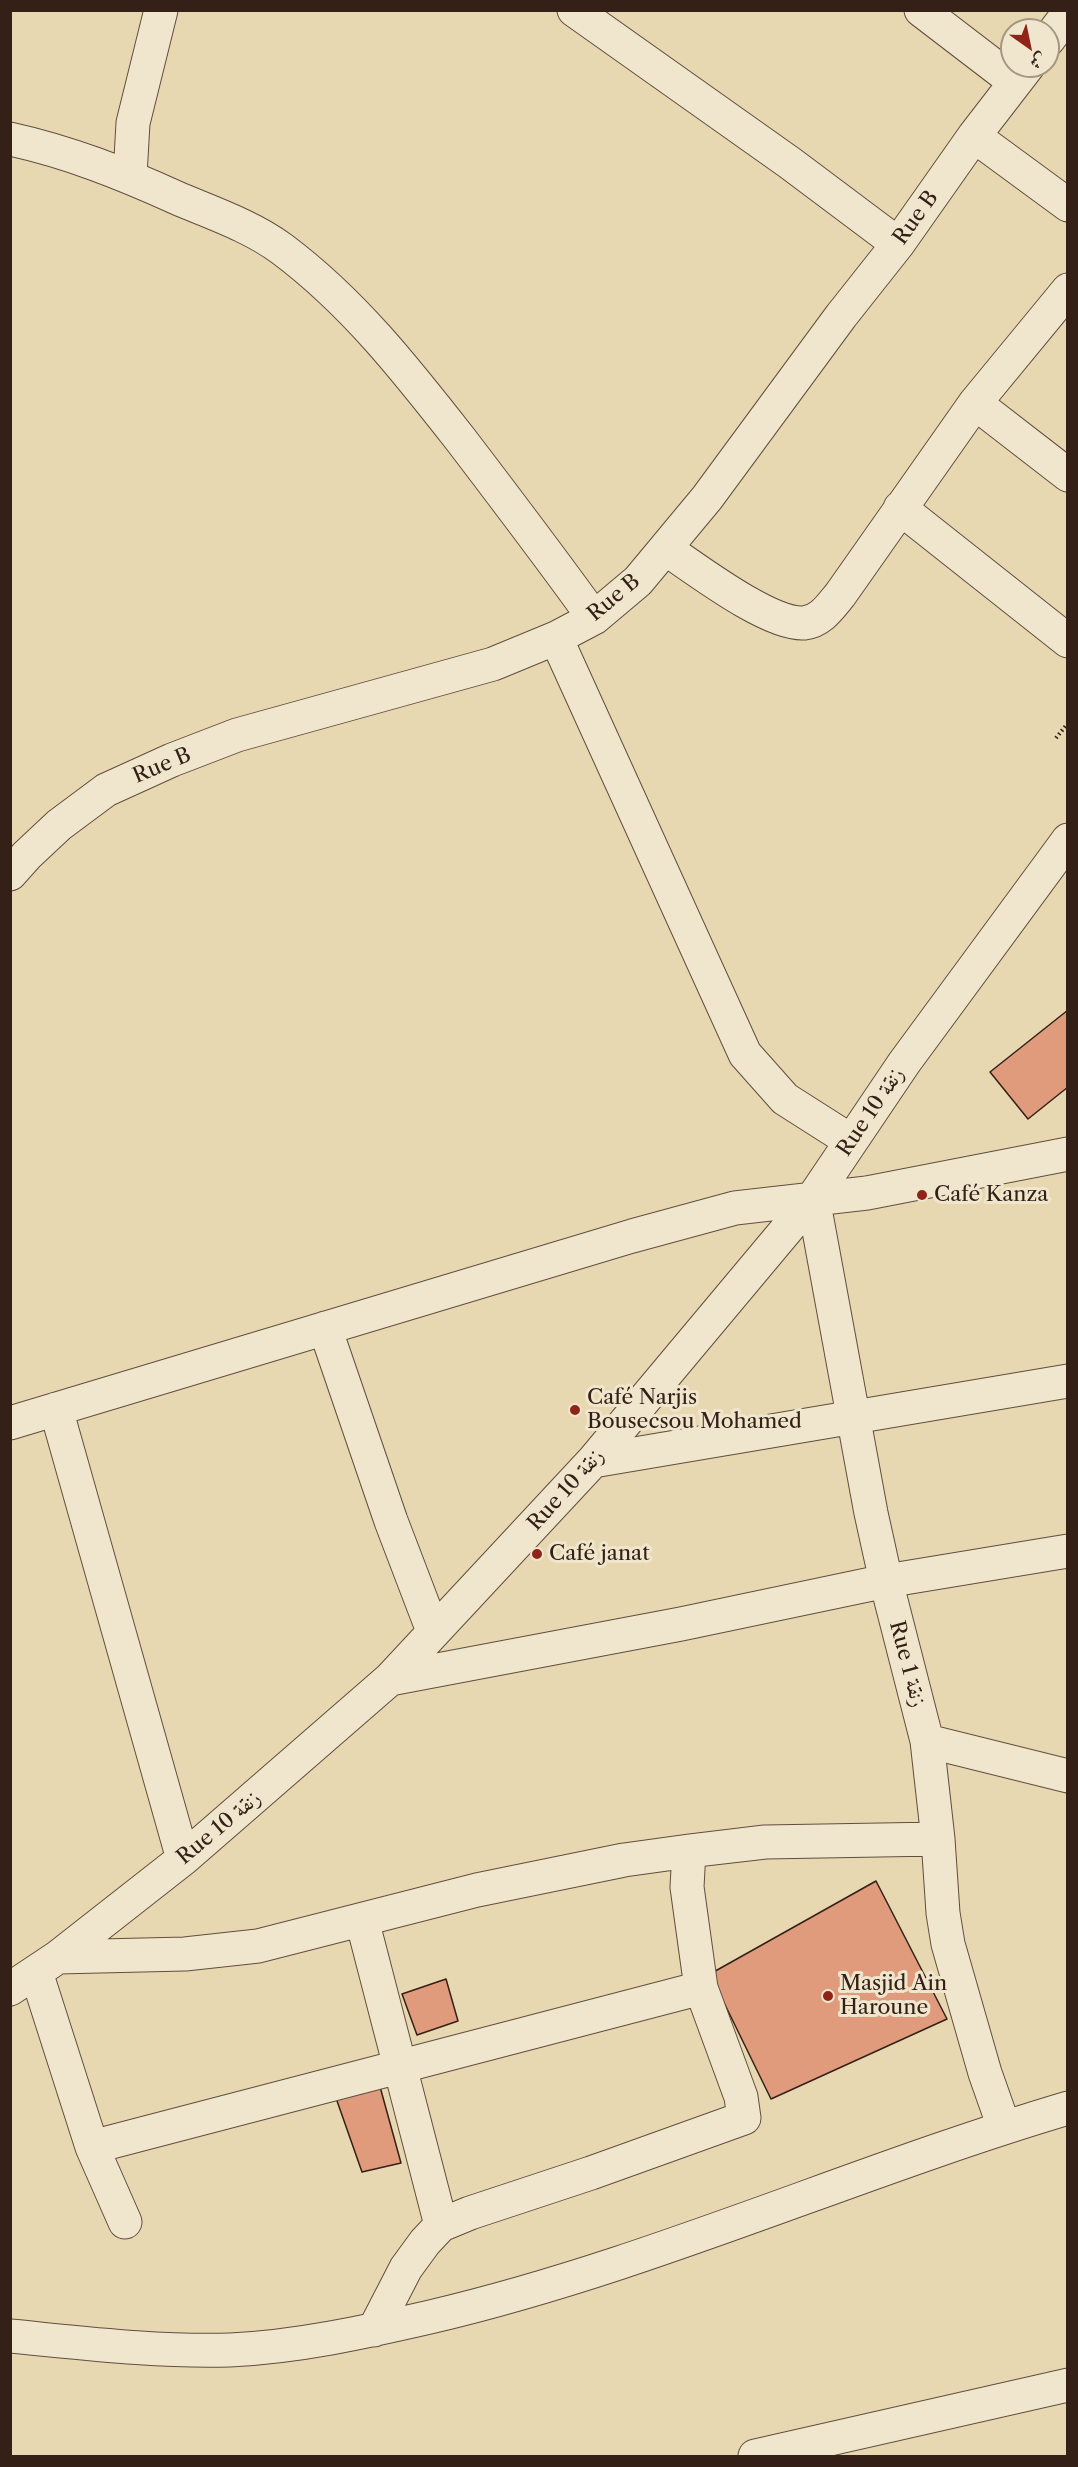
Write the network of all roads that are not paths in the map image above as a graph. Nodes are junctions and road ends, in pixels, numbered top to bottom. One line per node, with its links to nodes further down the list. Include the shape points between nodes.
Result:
1 (161, 10): 8 (street, via 133,123)
2 (574, 10): 10 (street)
3 (921, 10): 4 (street)
4 (1000, 60)
5 (1019, 78): 6 (street, Rue B)
6 (974, 136): 9 (street); 10 (street, Rue B)
7 (10, 139): 8 (street)
8 (130, 176): 16 (street, via 217,214 280,248 378,336 523,520)
9 (1068, 205)
10 (898, 244): 15 (street, Rue B)
11 (1068, 290): 12 (street)
12 (975, 403): 13 (street); 14 (street)
13 (1068, 475)
14 (900, 508): 15 (street, via 826,612 803,623 784,620 760,609); 18 (street)
15 (666, 549): 16 (street, Rue B, via 638,581)
16 (594, 618): 17 (street, Rue B)
17 (556, 638): 20 (street, Rue B, via 493,664 237,735 172,760 106,790 59,825); 21 (street, via 745,1054 785,1099)
18 (1068, 641)
19 (1068, 840): 21 (street, Rue 10 زنقة)
20 (10, 874)
21 (851, 1141): 23 (street, Rue 10 زنقة)
22 (1068, 1154): 23 (street, via 867,1193)
23 (813, 1198): 24 (street, via 723,1211); 27 (street, Rue 1 زنقة); 29 (street, Rue 10 زنقة)
24 (325, 1328): 26 (street); 32 (street)
25 (1068, 1381): 27 (street)
26 (56, 1409): 28 (street); 38 (street)
27 (854, 1419): 29 (street, via 772,1429); 31 (street, Rue 1 زنقة)
28 (10, 1423)
29 (593, 1461): 32 (street, Rue 10 زنقة)
30 (1068, 1551): 31 (street)
31 (885, 1581): 33 (street); 34 (street, Rue 1 زنقة)
32 (433, 1631): 33 (street, Rue 10 زنقة)
33 (390, 1680): 38 (street, Rue 10 زنقة)
34 (927, 1741): 35 (street); 36 (street, Rue 1 زنقة)
35 (1068, 1776)
36 (938, 1839): 37 (street, via 765,1842); 44 (street, Rue 1 زنقة, via 948,1944 985,2073)
37 (689, 1851): 39 (street, via 477,1890); 41 (street, via 687,1887)
38 (183, 1859): 40 (street, Rue 10 زنقة)
39 (362, 1920): 40 (street, via 258,1946); 42 (street)
40 (35, 1972): 45 (street)
41 (701, 1988): 42 (street); 47 (street, via 741,2097 744,2118)
42 (399, 2068): 45 (street); 47 (street)
43 (1068, 2108): 44 (street)
44 (1005, 2127): 48 (street, via 548,2286)
45 (92, 2147): 46 (street)
46 (124, 2222)
47 (441, 2225): 48 (street, via 406,2268)
48 (374, 2330): 49 (street, via 231,2350 153,2350)
49 (10, 2336)
50 (1068, 2385): 51 (street)
51 (755, 2457)

